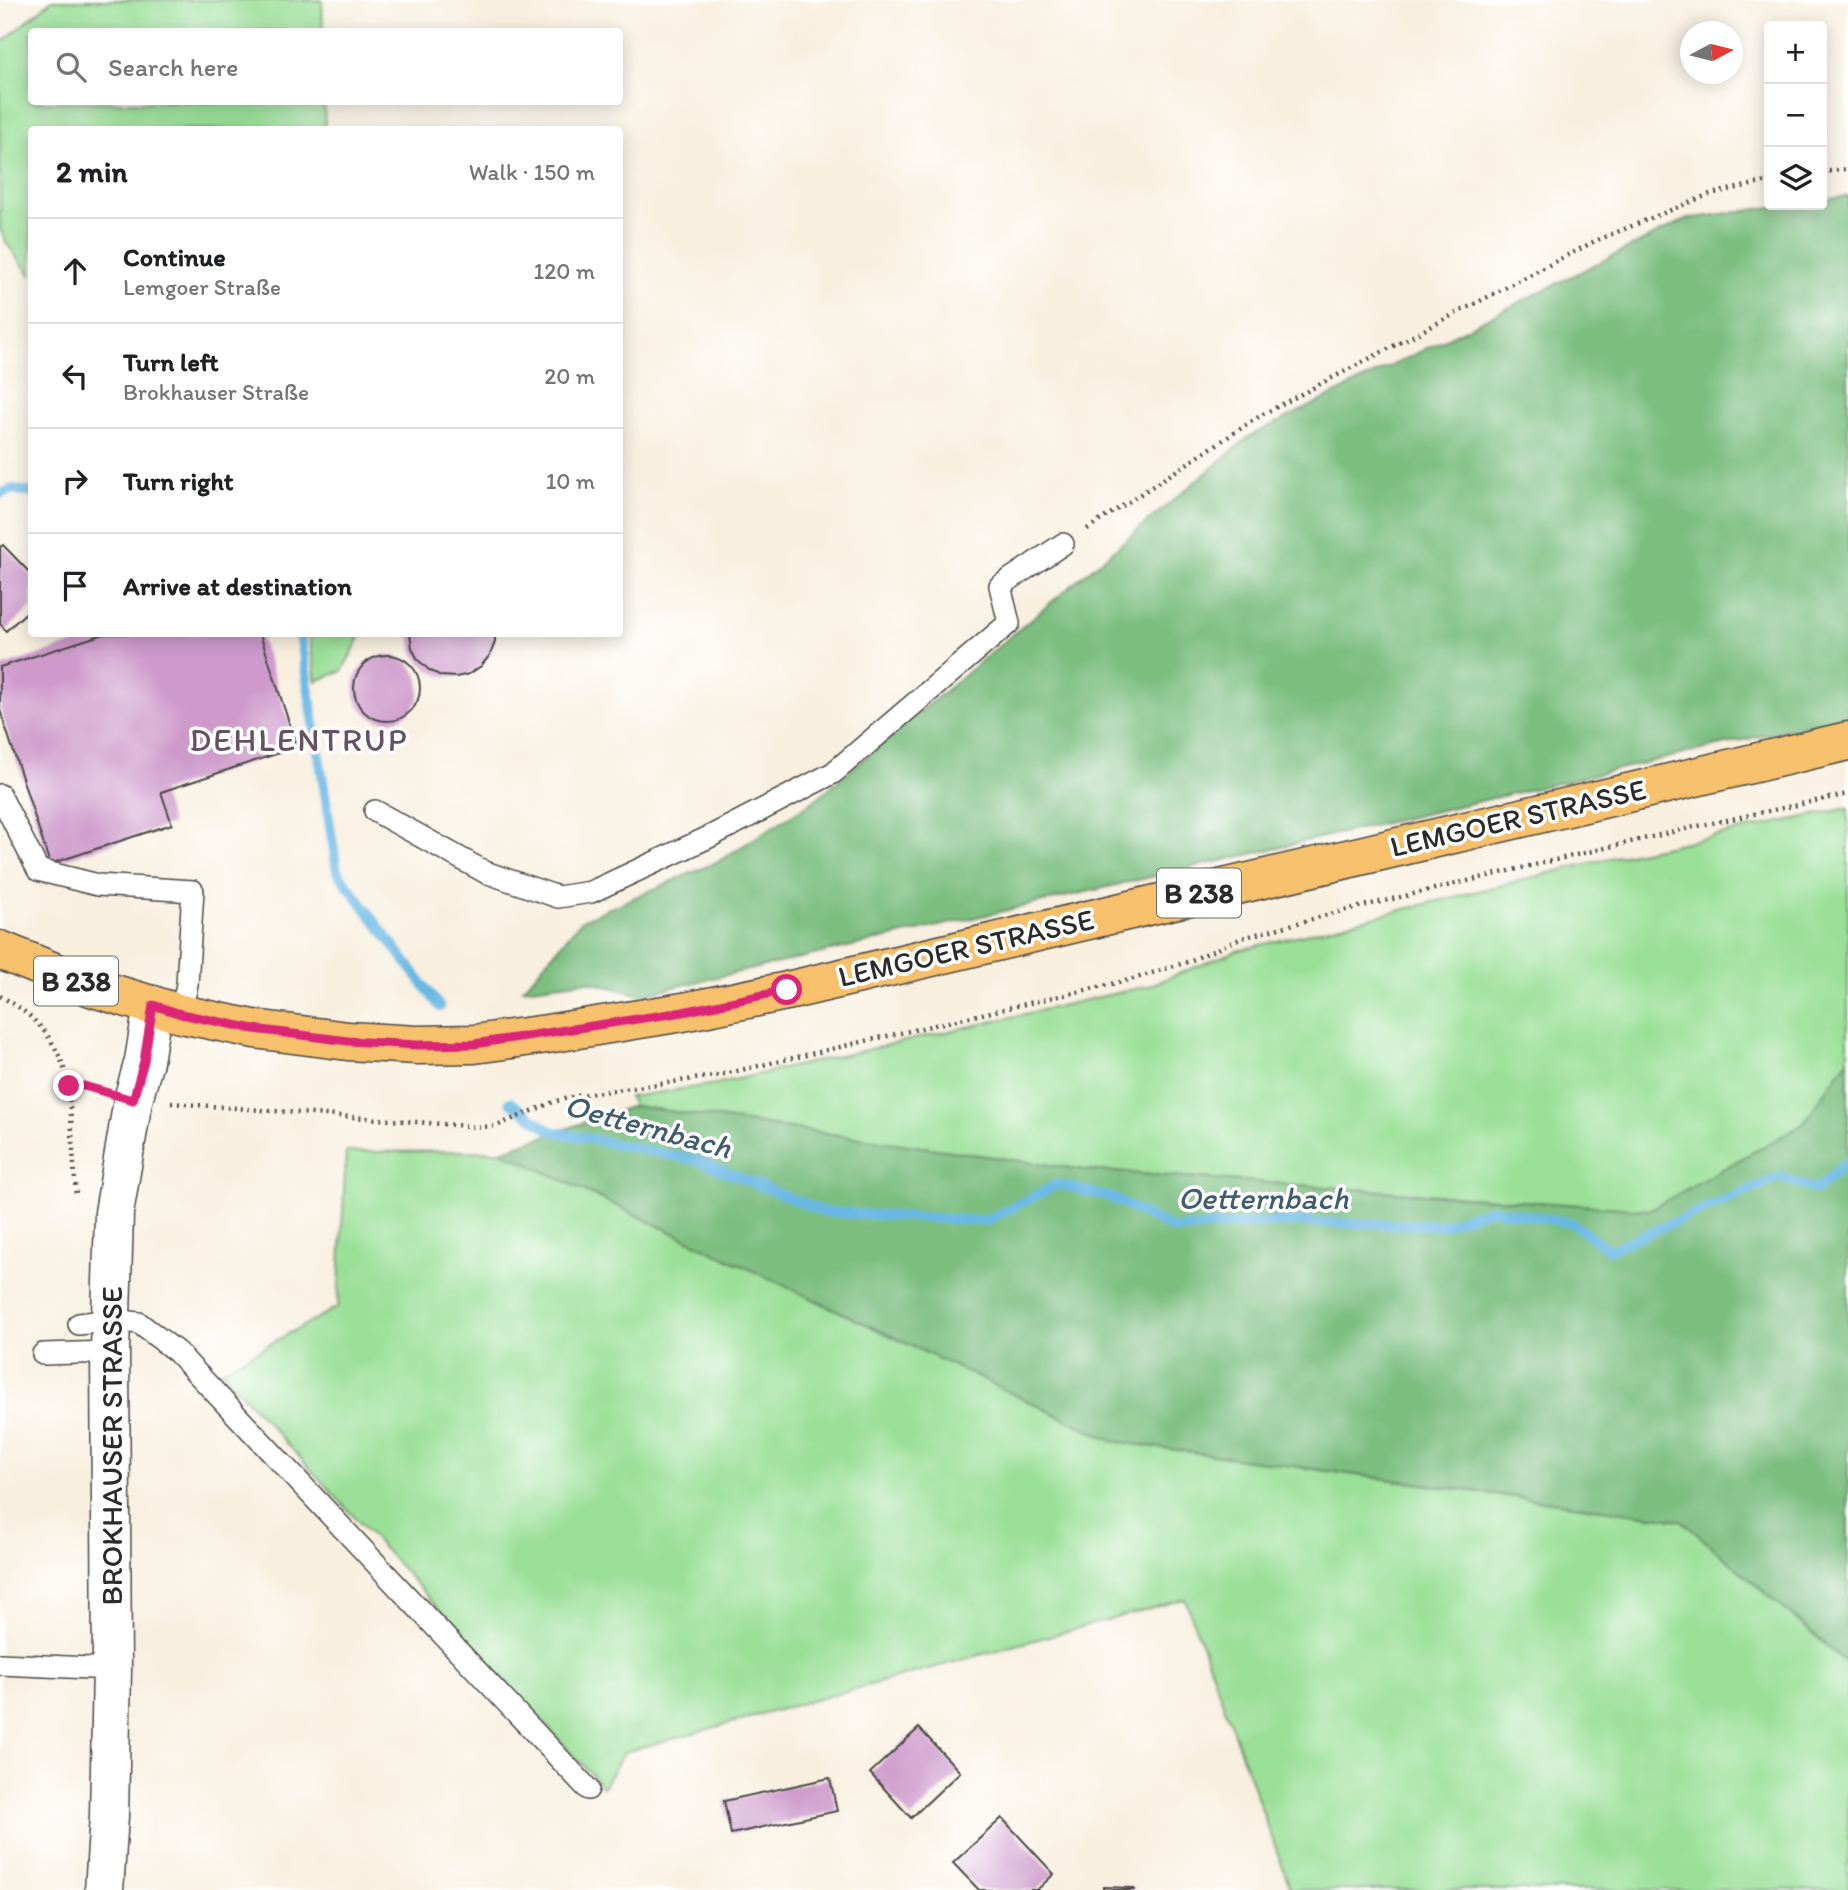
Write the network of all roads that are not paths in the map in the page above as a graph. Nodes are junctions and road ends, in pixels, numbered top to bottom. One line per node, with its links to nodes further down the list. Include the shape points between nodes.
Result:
1 (1063, 544): 4 (lane, via 1000,586 1009,623 833,773 591,892 558,897 485,872)
2 (1848, 741): 6 (main road, LEMGOER STRASSE / B 238, via 787,990 581,1029 474,1044 417,1045 254,1029)
3 (0, 795): 6 (lane, via 38,870 98,886 193,891 187,984)
4 (374, 811)
5 (0, 950): 6 (main road, LEMGOER STRASSE / B 238, via 92,988)
6 (167, 1009): 7 (street, BROKHAUSER STRASSE, via 133,1100)
7 (100, 1332): 8 (lane); 10 (street, BROKHAUSER STRASSE); 11 (lane, via 139,1323 177,1352)
8 (43, 1354)
9 (0, 1664): 10 (lane)
10 (112, 1668): 12 (street, BROKHAUSER STRASSE)
11 (588, 1789)
12 (104, 1890)

